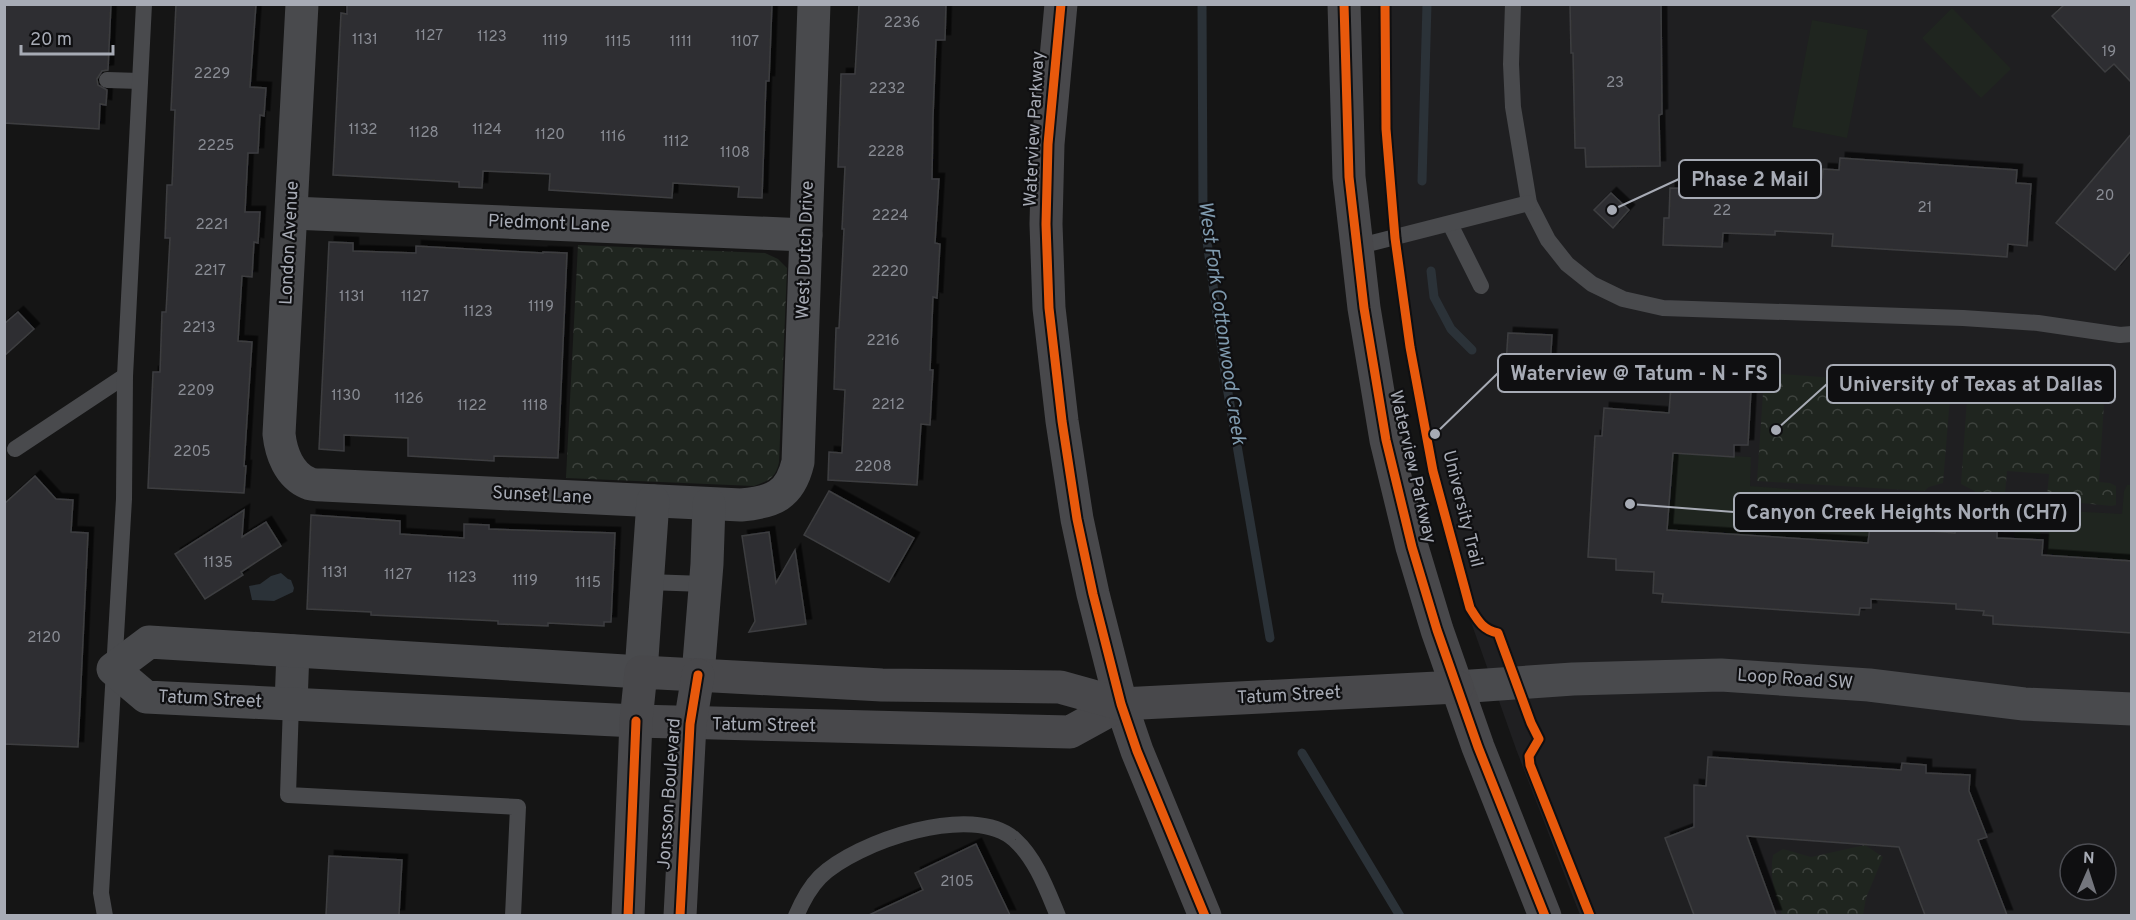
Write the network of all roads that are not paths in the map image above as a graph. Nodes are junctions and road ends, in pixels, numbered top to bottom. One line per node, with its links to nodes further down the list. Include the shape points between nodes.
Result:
1 (144, 4): 8 (lane)
2 (302, 4): 10 (street, London Avenue)
3 (814, 4): 12 (street, West Dutch Drive)
4 (1060, 4): 30 (main road, Waterview Parkway, via 1048,144 1049,308 1077,519)
5 (1344, 4): 13 (main road, Waterview Parkway, via 1349,177)
6 (1513, 4): 9 (lane, via 1513,107)
7 (107, 80): 8 (lane)
8 (140, 81): 16 (lane)
9 (1528, 203): 11 (lane); 15 (lane, via 1548,240 1567,264 1592,284 1623,299 1653,306 1963,318)
10 (292, 213): 12 (street, Piedmont Lane); 18 (street, London Avenue, via 279,434 281,451)
11 (1450, 224): 13 (lane); 14 (lane)
12 (806, 236): 19 (street, West Dutch Drive, via 798,462 793,480)
13 (1356, 247): 28 (main road, Waterview Parkway, via 1386,440 1412,547)
14 (1481, 286)
15 (2132, 334)
16 (125, 376): 17 (lane); 25 (lane, via 124,499)
17 (15, 449)
18 (299, 476): 20 (street, Sunset Lane, via 308,483 323,485)
19 (784, 492): 21 (street, Sunset Lane, via 755,504)
20 (653, 501): 21 (street, Sunset Lane); 22 (street, Jonsson Boulevard)
21 (709, 504): 23 (street, Jonsson Boulevard)
22 (647, 582): 23 (lane); 26 (street, Jonsson Boulevard)
23 (705, 584): 27 (street, Jonsson Boulevard)
24 (294, 651): 25 (street, Tatum Street, via 149,642); 26 (street, Tatum Street); 29 (street)
25 (113, 669): 29 (street, Tatum Street, via 146,697); 34 (lane, via 101,893)
26 (641, 672): 27 (main road, Tatum Street); 32 (main road, Jonsson Boulevard)
27 (698, 675): 30 (main road, Tatum Street, via 882,685 1060,687); 33 (main road, Jonsson Boulevard)
28 (1457, 687): 30 (main road, Tatum Street); 31 (street, Loop Road SW, via 1721,675 1869,685 2024,704); 41 (main road, Waterview Parkway)
29 (291, 704): 32 (street, Tatum Street); 35 (lane, via 288,795 518,807)
30 (1121, 704): 33 (main road, Tatum Street, via 1070,732); 40 (main road, Waterview Parkway)
31 (2132, 709)
32 (636, 721): 33 (main road, Tatum Street); 36 (main road, Jonsson Boulevard)
33 (690, 724): 37 (main road, Jonsson Boulevard)
34 (105, 915)
35 (513, 915)
36 (628, 915)
37 (680, 915)
38 (795, 915): 39 (lane, via 820,876 857,851 926,828 969,825 992,826 1014,839 1045,884)
39 (1058, 915)
40 (1205, 915)
41 (1545, 915)

